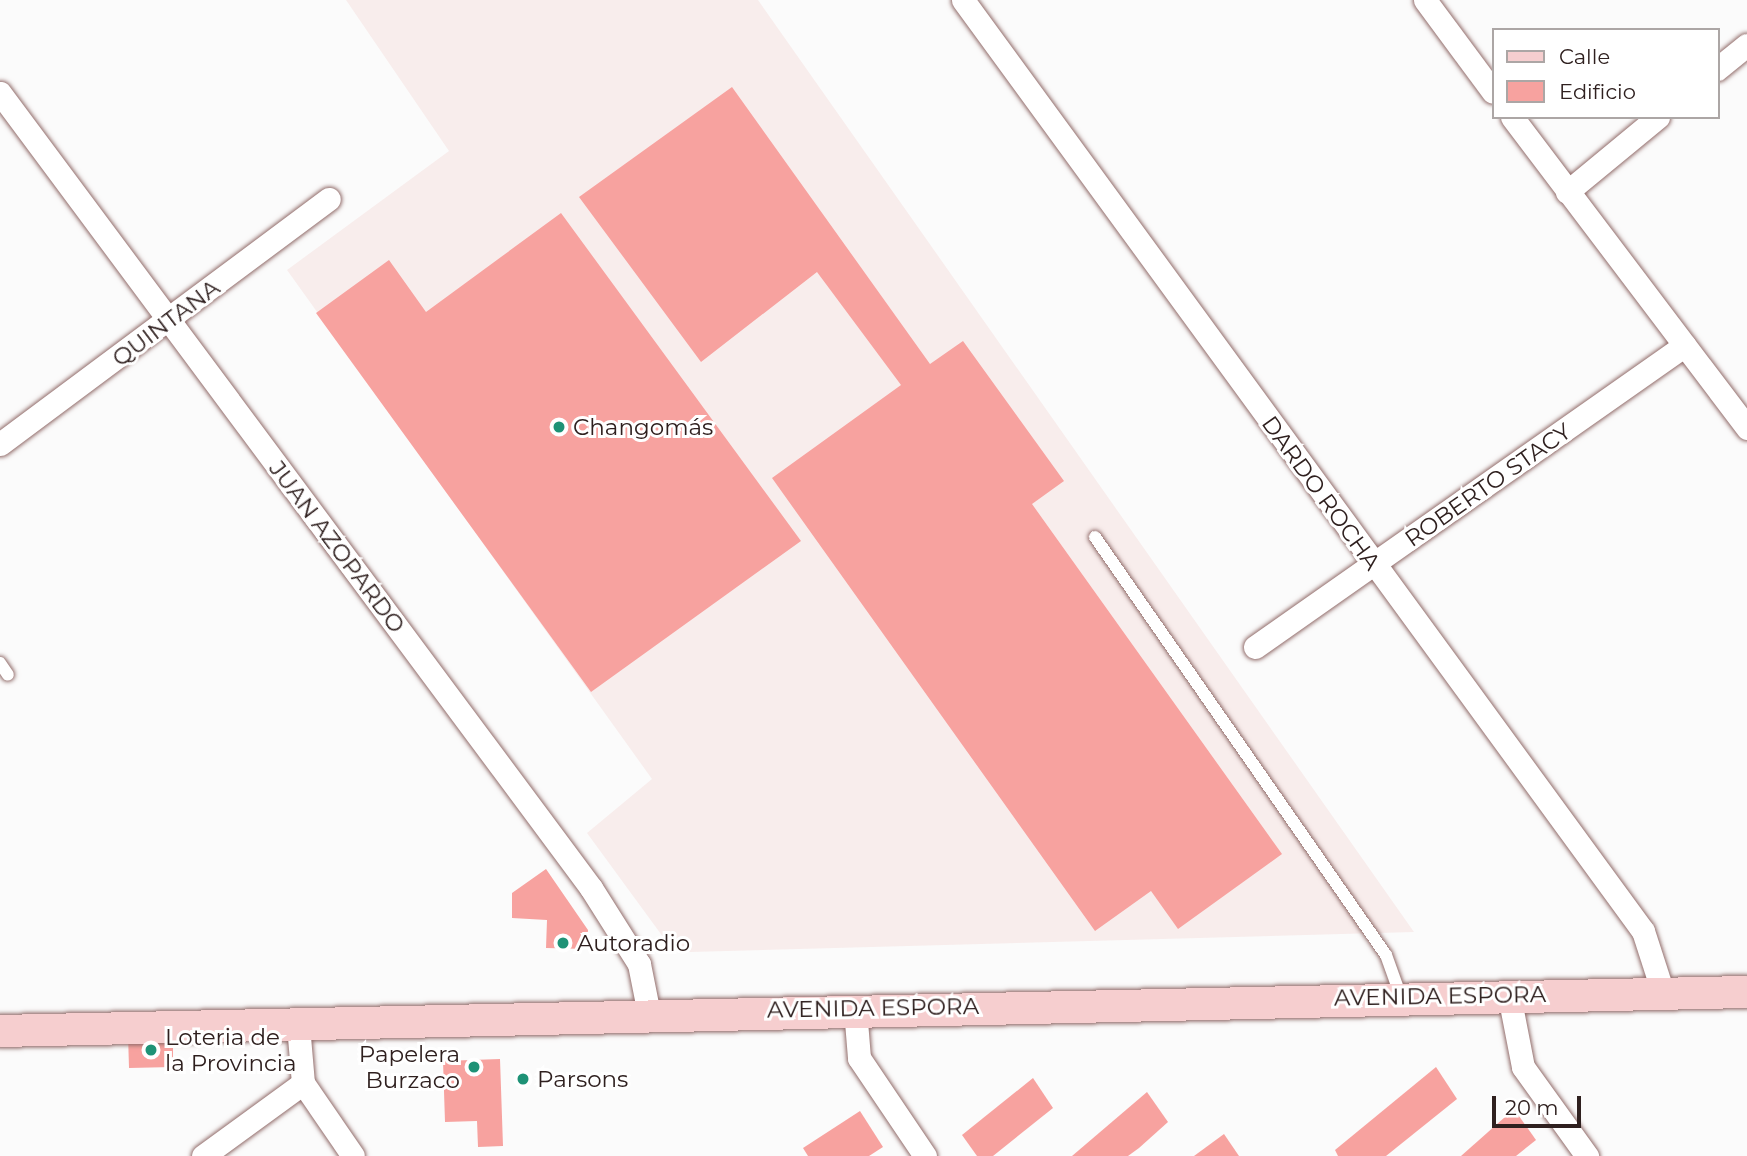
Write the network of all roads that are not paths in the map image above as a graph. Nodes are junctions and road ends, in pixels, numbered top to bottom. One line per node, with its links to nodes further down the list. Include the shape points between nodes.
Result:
1 (964, 0): 16 (street, DARDO ROCHA)
2 (1425, 0): 5 (street)
3 (1747, 45): 4 (street)
4 (1719, 67)
5 (1492, 91)
6 (0, 93): 11 (street, JUAN AZOPARDO)
7 (1513, 119): 9 (street)
8 (1656, 119): 9 (street)
9 (1567, 192): 12 (street)
10 (329, 199): 11 (street, QUINTANA)
11 (169, 322): 14 (street, QUINTANA); 25 (street, JUAN AZOPARDO, via 591,887 639,964)
12 (1685, 345): 13 (street); 16 (street, ROBERTO STACY)
13 (1747, 428)
14 (0, 444)
15 (1095, 537): 23 (lane, via 1385,955)
16 (1373, 566): 17 (street, ROBERTO STACY); 21 (street, DARDO ROCHA, via 1643,931)
17 (1255, 647)
18 (0, 663): 19 (lane)
19 (8, 675)
20 (1747, 992): 21 (main road, AVENIDA ESPORA)
21 (1663, 993): 22 (main road, AVENIDA ESPORA)
22 (1510, 995): 23 (main road, AVENIDA ESPORA); 32 (street, via 1523,1067)
23 (1401, 997): 24 (main road, AVENIDA ESPORA)
24 (855, 1009): 25 (main road, AVENIDA ESPORA); 31 (street, via 859,1058)
25 (649, 1014): 26 (main road, AVENIDA ESPORA)
26 (298, 1025): 27 (main road, AVENIDA ESPORA); 28 (street)
27 (0, 1031)
28 (303, 1083): 29 (street); 30 (street)
29 (203, 1156)
30 (353, 1156)
31 (925, 1156)
32 (1587, 1156)

